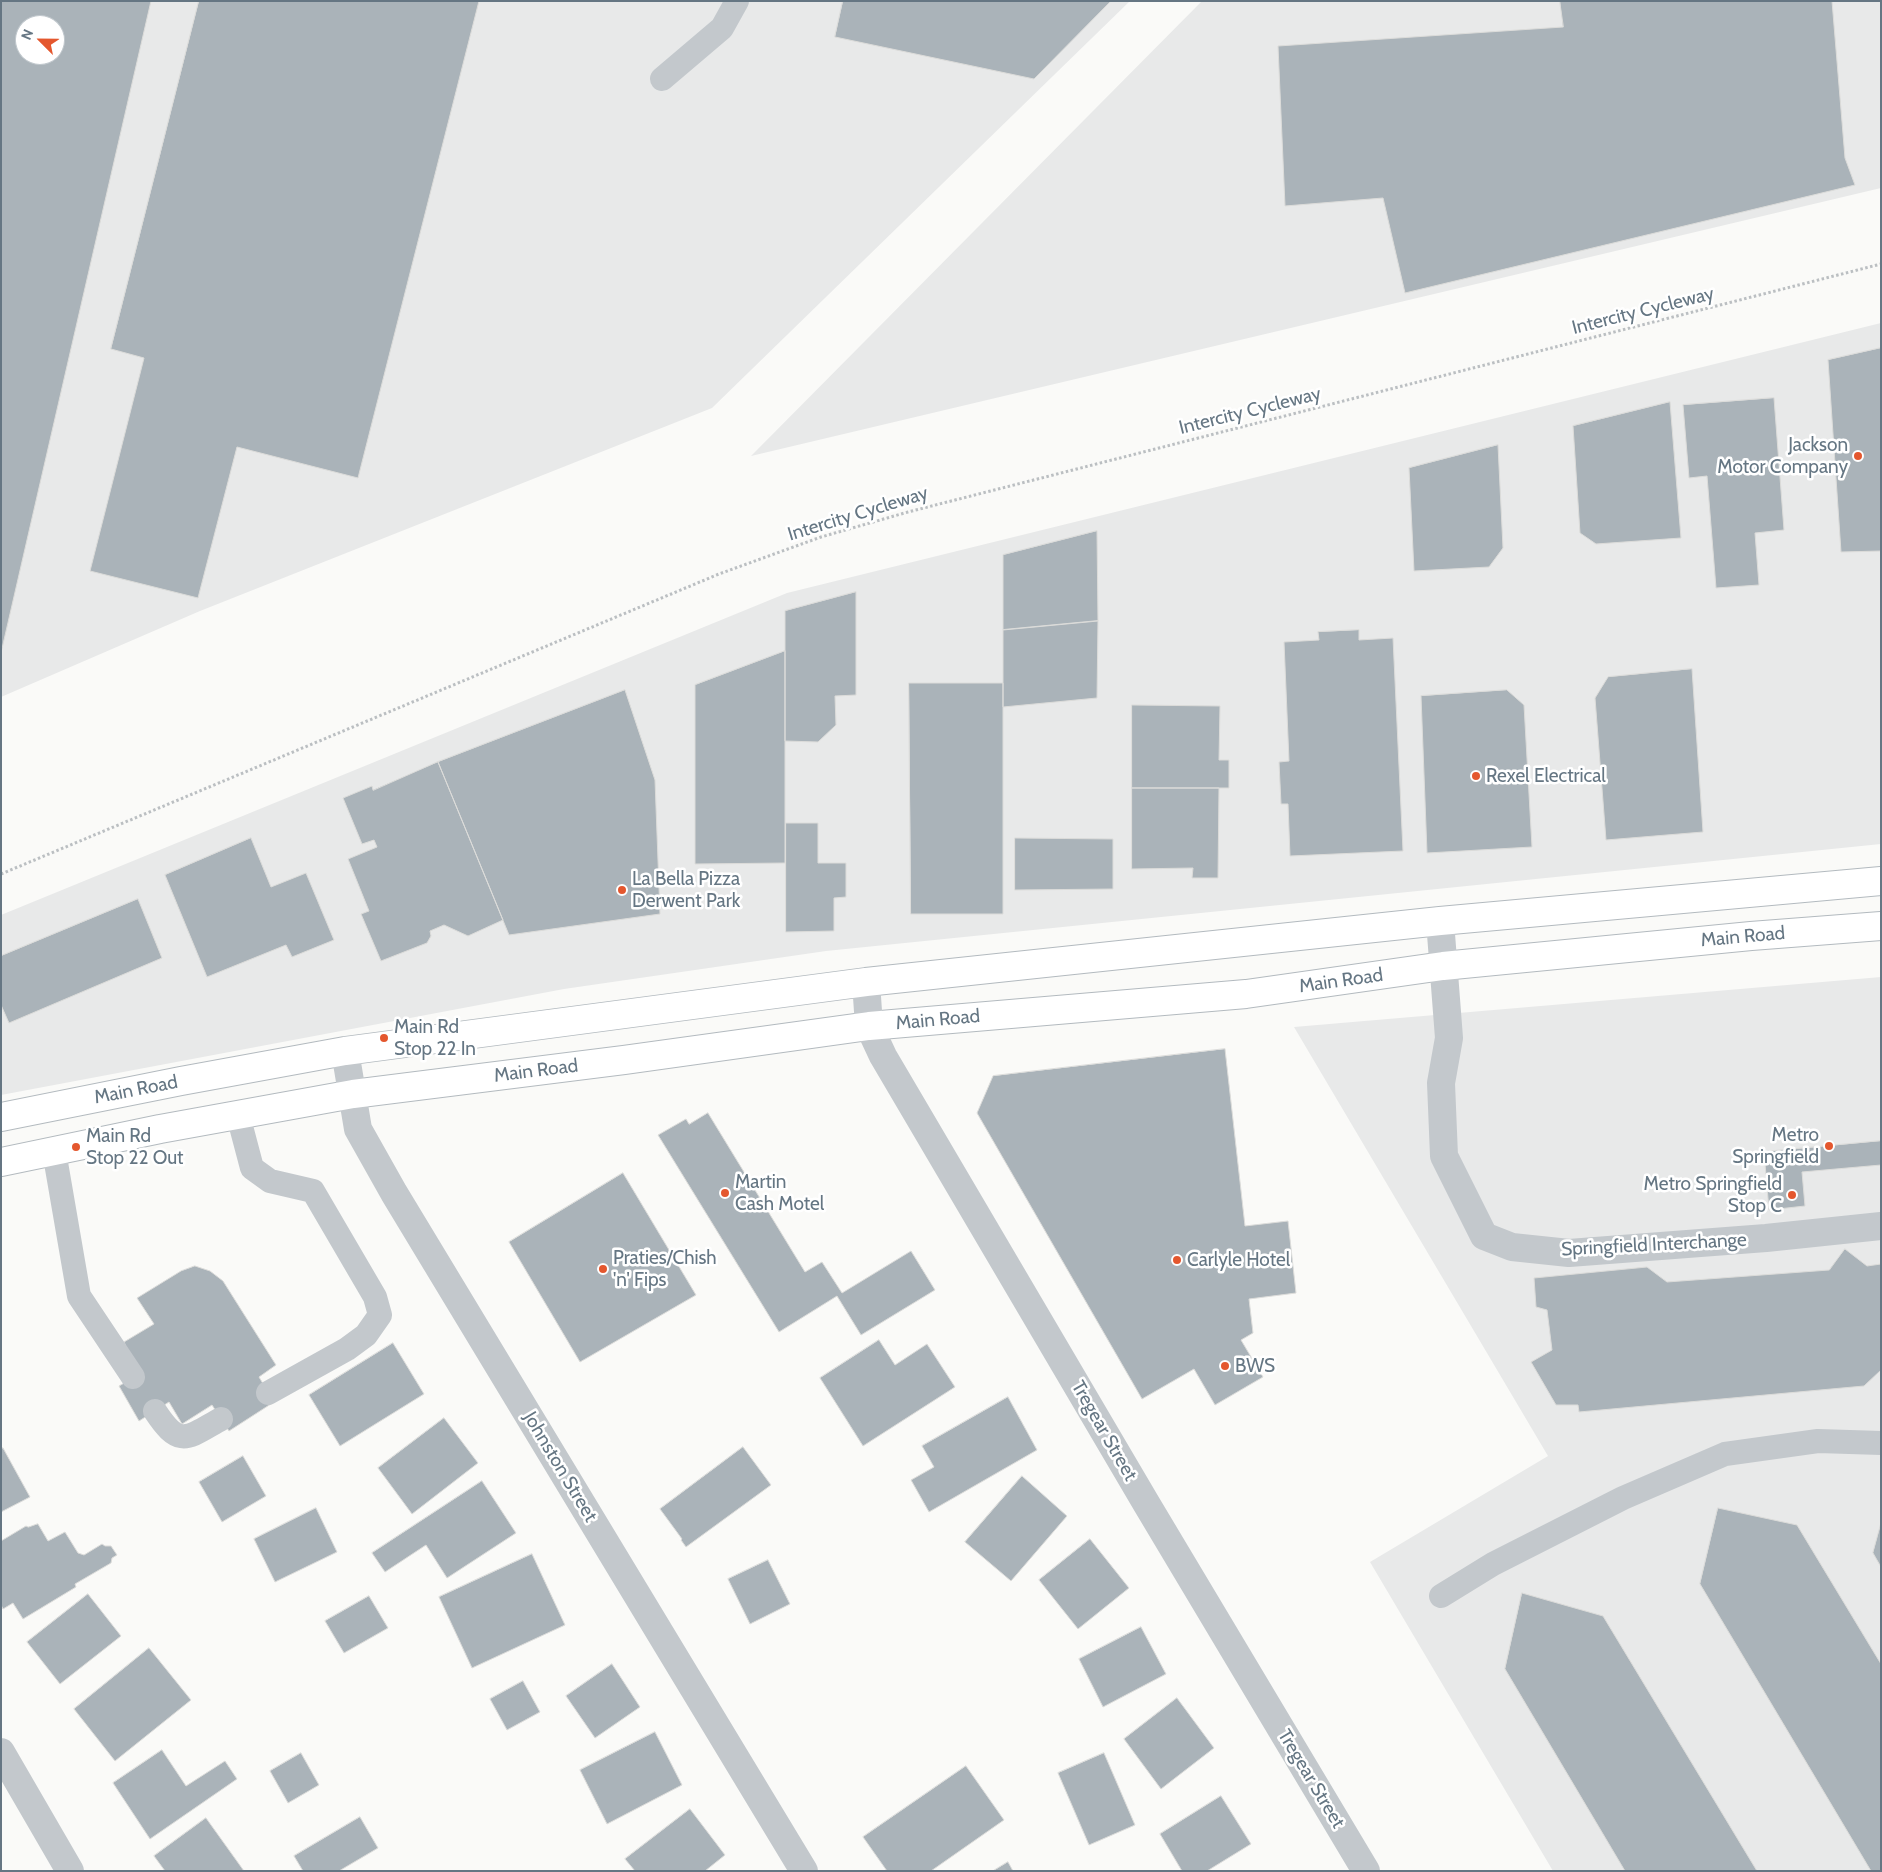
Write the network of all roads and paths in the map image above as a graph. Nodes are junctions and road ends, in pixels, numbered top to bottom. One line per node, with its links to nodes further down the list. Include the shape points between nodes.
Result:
1 (737, 1): 2 (lane, via 722,28)
2 (662, 79)
3 (1881, 264): 4 (path, Intercity Cycleway, via 908,512 821,537 719,574)
4 (1, 874)
5 (1881, 881): 6 (main road, Main Road)
6 (1440, 921): 8 (street, Springfield Interchange); 9 (main road, Main Road)
7 (1881, 926): 8 (main road, Main Road)
8 (1443, 966): 10 (main road, Main Road, via 1246,994); 17 (street, Springfield Interchange, via 1448,1038 1441,1084 1444,1156 1484,1236 1512,1246 1569,1253)
9 (866, 982): 10 (street, Tregear Street); 11 (main road, Main Road)
10 (870, 1026): 12 (main road, Main Road); 27 (street, Tregear Street, via 883,1056)
11 (345, 1051): 12 (street, Johnston Street); 14 (main road, Main Road)
12 (353, 1094): 13 (main road, Main Road); 26 (street, Johnston Street, via 358,1128 394,1193)
13 (238, 1115): 15 (main road, Main Road); 19 (lane, via 252,1168 270,1182 313,1191 375,1297 380,1315 366,1335 348,1349)
14 (1, 1117)
15 (54, 1151): 16 (main road, Main Road); 18 (lane, via 79,1296)
16 (1, 1162)
17 (1881, 1226)
18 (133, 1377)
19 (268, 1393)
20 (155, 1411): 21 (lane, via 166,1428 180,1436 189,1437)
21 (221, 1419)
22 (1881, 1443): 23 (lane, via 1818,1441 1725,1454 1623,1498 1493,1564)
23 (1441, 1596)
24 (1, 1752): 25 (street)
25 (70, 1871)
26 (804, 1871)
27 (1366, 1871)

